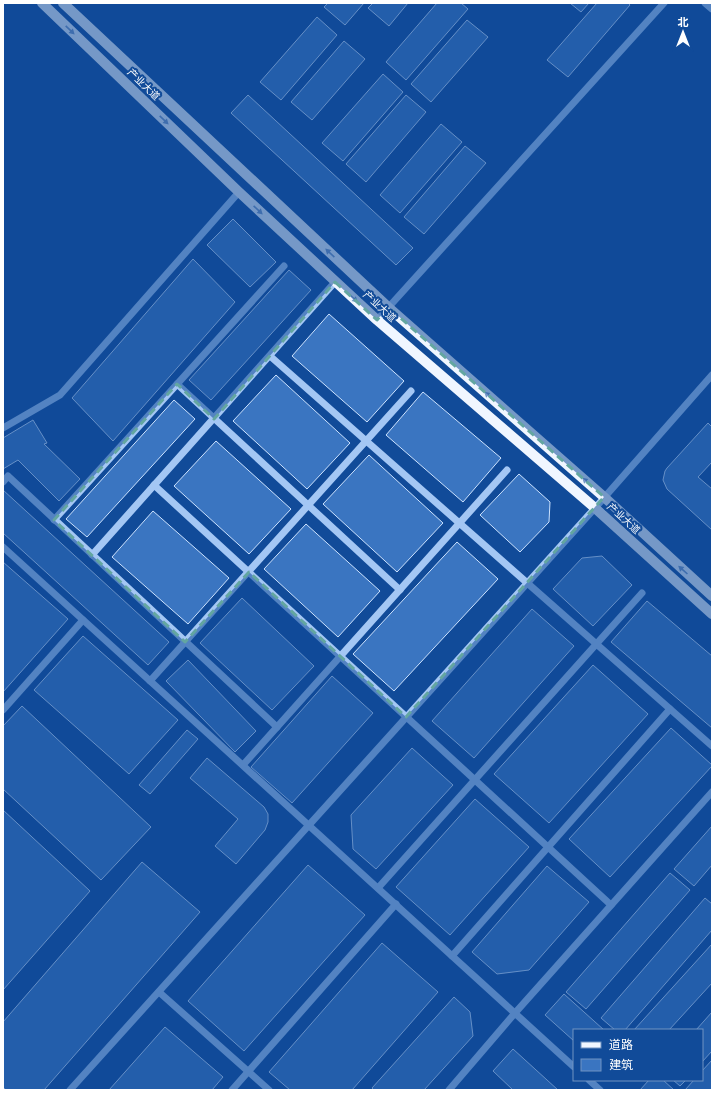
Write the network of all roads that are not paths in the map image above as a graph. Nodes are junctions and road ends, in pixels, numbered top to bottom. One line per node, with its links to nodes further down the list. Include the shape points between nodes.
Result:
1 (42, 3): 6 (main road, 产业大道, one-way to 6)
2 (63, 3): 9 (main road, 产业大道, one-way to 2)
3 (664, 3): 9 (street)
4 (706, 3): 5 (street)
5 (712, 9)
6 (239, 192): 8 (main road, 产业大道, one-way to 8); 16 (street, via 60,395)
7 (284, 266): 13 (street)
8 (335, 282): 10 (main road, 产业大道, one-way to 10); 11 (street)
9 (388, 307): 10 (street); 21 (main road, 产业大道, one-way to 9)
10 (377, 320): 23 (main road, 产业大道)
11 (270, 356): 15 (street); 17 (street)
12 (712, 375): 21 (street)
13 (176, 384): 15 (street); 24 (street)
14 (411, 391): 17 (street)
15 (214, 419): 20 (street); 22 (street)
16 (3, 428)
17 (366, 441): 22 (street); 25 (street)
18 (507, 470): 25 (street)
19 (3, 482): 24 (street, via 8,476)
20 (154, 485): 27 (street); 28 (street)
21 (604, 497): 23 (street); 31 (main road, 产业大道, one-way to 21)
22 (308, 506): 28 (street); 30 (street)
23 (595, 508): 29 (street); 33 (main road, 产业大道)
24 (54, 520): 27 (street)
25 (459, 524): 29 (street); 30 (street)
26 (3, 547): 34 (street)
27 (92, 555): 35 (street)
28 (248, 572): 35 (street); 37 (street)
29 (527, 583): 36 (street); 41 (street)
30 (400, 590): 37 (street)
31 (711, 592)
32 (642, 593): 36 (street)
33 (712, 614)
34 (83, 620): 38 (street); 40 (street)
35 (185, 642): 38 (street); 42 (street)
36 (596, 644): 39 (street); 45 (street)
37 (340, 656): 41 (street); 42 (street)
38 (150, 681): 44 (street)
39 (670, 709): 43 (street); 48 (street)
40 (3, 710)
41 (406, 717): 45 (street); 47 (street)
42 (277, 727): 44 (street)
43 (712, 746)
44 (243, 765): 47 (street)
45 (475, 780): 48 (street); 49 (street)
46 (712, 792): 51 (street)
47 (309, 825): 49 (street); 53 (street)
48 (548, 847): 51 (street); 52 (street)
49 (378, 888): 50 (street)
50 (396, 904): 52 (street); 56 (street)
51 (611, 905): 54 (street)
52 (452, 956): 54 (street)
53 (159, 992): 56 (street); 58 (street)
54 (515, 1013): 55 (street); 61 (street)
55 (573, 1066)
56 (248, 1072): 59 (street); 60 (street)
57 (590, 1081): 62 (street)
58 (70, 1090)
59 (232, 1090)
60 (269, 1090)
61 (449, 1090)
62 (600, 1090)

